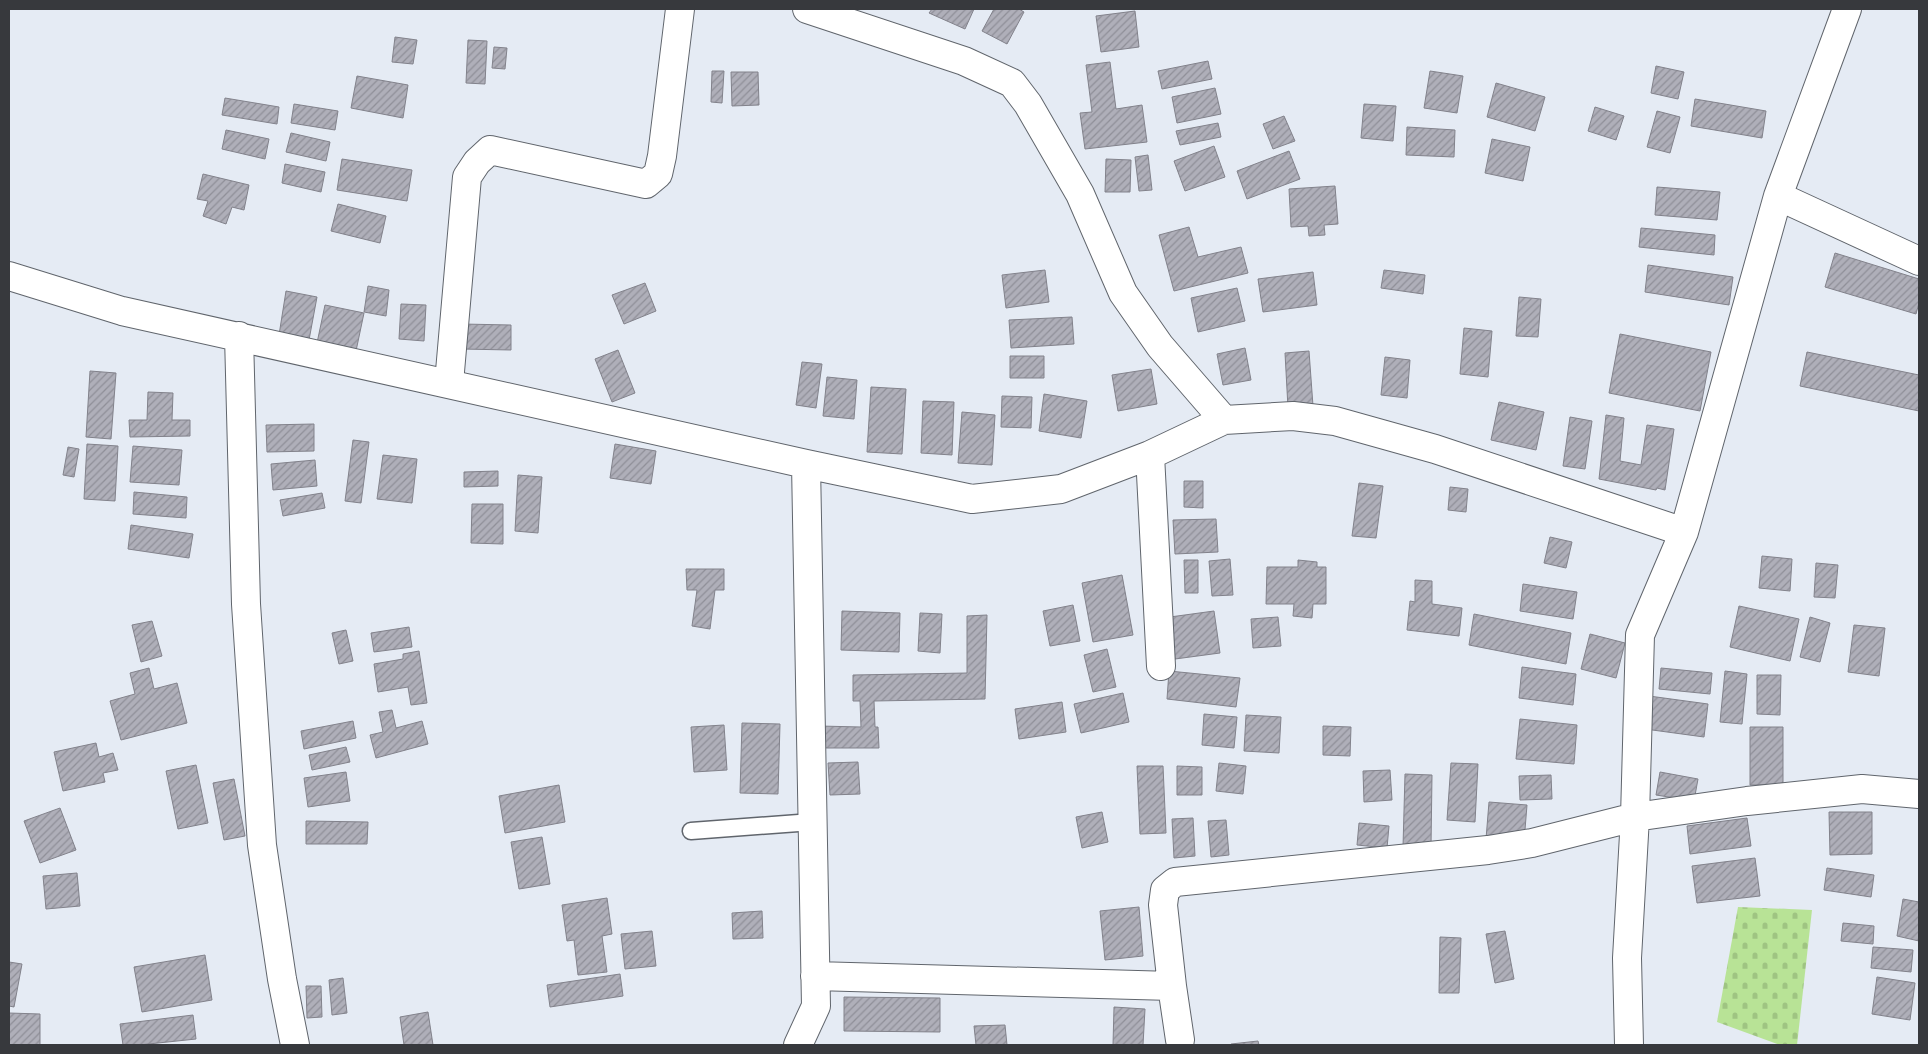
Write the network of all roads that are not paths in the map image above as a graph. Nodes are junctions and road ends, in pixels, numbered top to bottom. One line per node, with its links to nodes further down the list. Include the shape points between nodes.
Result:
1 (680, 9): 8 (street, via 662,156 658,174 646,184 490,150 467,178)
2 (807, 9): 9 (street, via 964,60 1012,83 1028,104 1080,194 1123,293 1160,346)
3 (1846, 9): 4 (street)
4 (1778, 196): 5 (street); 12 (street)
5 (1919, 260)
6 (9, 276): 7 (street, via 122,310)
7 (239, 336): 8 (street); 21 (street, via 246,604 262,845 282,980)
8 (449, 383): 11 (street)
9 (1224, 420): 10 (street); 12 (street, via 1293,416 1335,421 1435,449)
10 (1150, 455): 11 (street, via 1062,489 972,499); 13 (street)
11 (806, 464): 16 (street)
12 (1684, 532): 15 (street, via 1640,635)
13 (1161, 666)
14 (1919, 794): 15 (street, via 1862,790 1748,801)
15 (1635, 817): 19 (street, via 1532,843 1488,850 1176,882 1165,890 1163,905); 23 (street, via 1628,958)
16 (812, 822): 17 (lane); 18 (street)
17 (691, 830)
18 (815, 976): 19 (street); 22 (street, via 816,1006)
19 (1172, 986): 20 (street)
20 (1180, 1040)
21 (296, 1045)
22 (798, 1045)
23 (1629, 1045)

